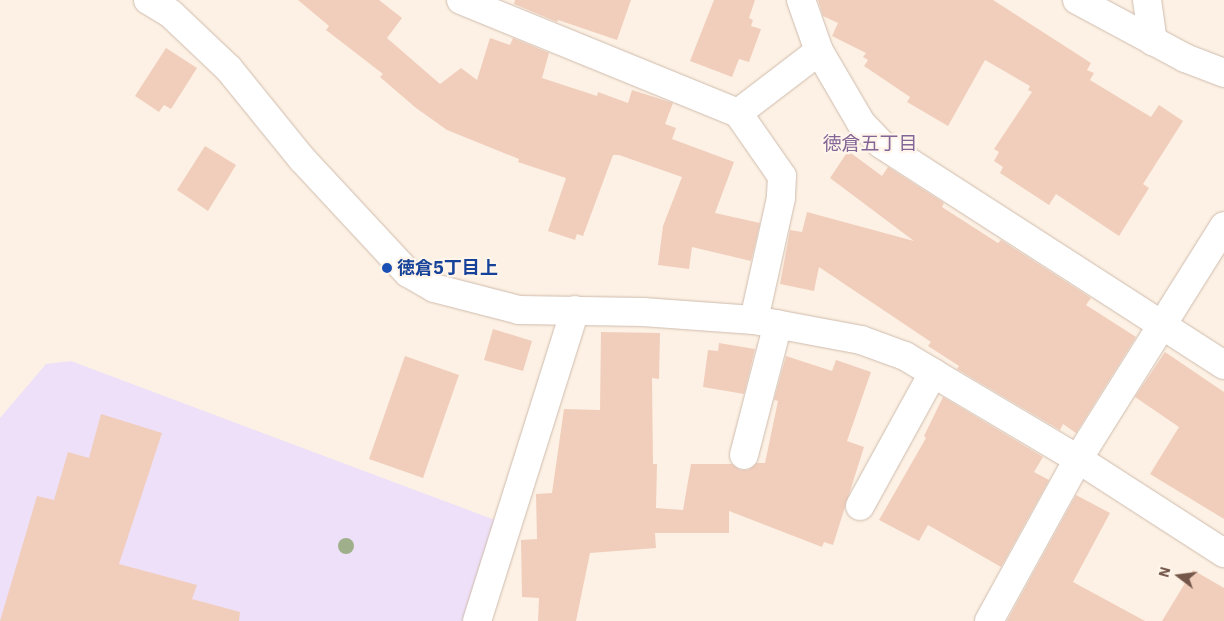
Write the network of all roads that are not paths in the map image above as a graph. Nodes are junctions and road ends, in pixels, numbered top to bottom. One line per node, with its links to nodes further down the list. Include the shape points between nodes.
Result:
1 (461, 0): 6 (street)
2 (801, 0): 8 (street)
3 (1077, 0): 7 (street)
4 (1147, 0): 7 (street)
5 (167, 4): 12 (street, via 230,68 302,159 408,273 434,288 519,310)
6 (493, 7): 10 (street)
7 (1153, 42): 9 (street)
8 (819, 51): 10 (street); 14 (street, via 861,123 881,144)
9 (1224, 73)
10 (738, 113): 13 (street, via 782,176)
11 (1224, 226): 14 (street)
12 (576, 310): 13 (street); 21 (street)
13 (766, 322): 16 (street, via 861,340 905,356); 17 (street)
14 (1161, 324): 15 (street); 18 (street)
15 (1224, 365)
16 (933, 373): 18 (street); 19 (street)
17 (744, 455)
18 (1078, 459): 20 (street); 22 (street)
19 (860, 506)
20 (1224, 553)
21 (477, 621)
22 (989, 621)

